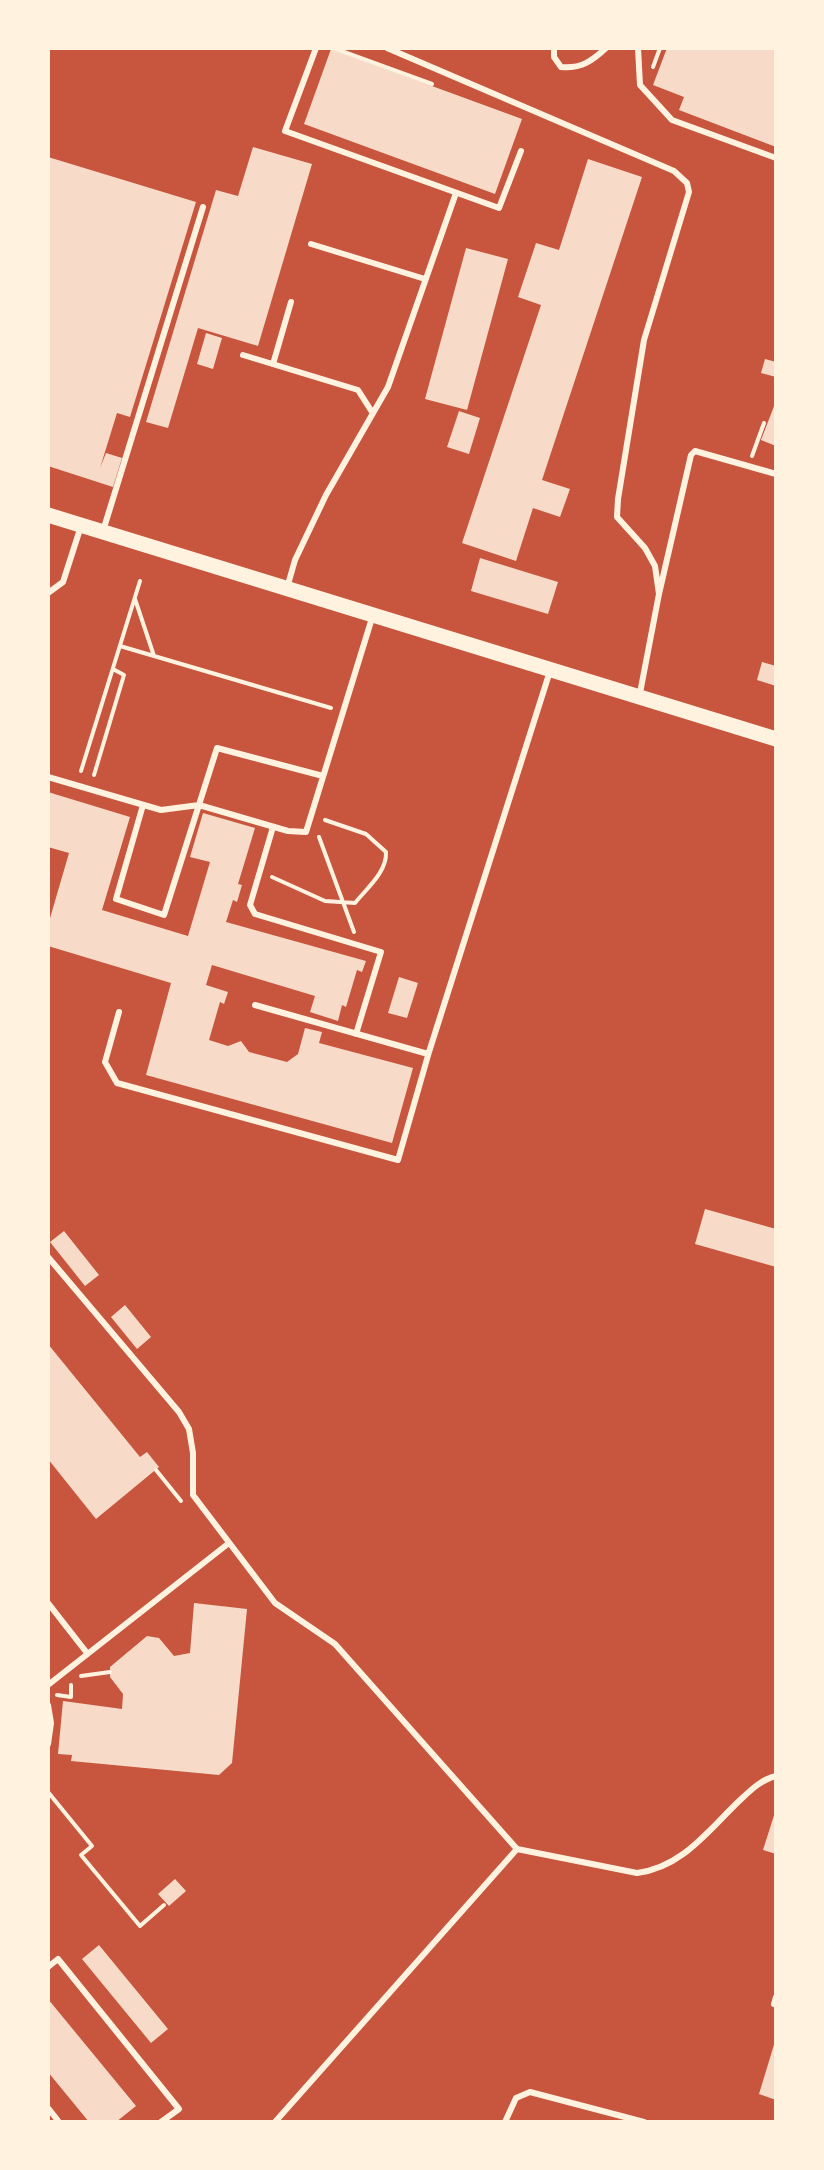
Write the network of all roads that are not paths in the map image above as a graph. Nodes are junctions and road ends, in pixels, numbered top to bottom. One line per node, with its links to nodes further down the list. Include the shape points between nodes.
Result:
1 (316, 48): 8 (lane, via 285,131)
2 (387, 48): 22 (lane, via 687,182 644,340 618,498 617,517 646,548)
3 (554, 48): 4 (lane, via 561,67 574,68)
4 (606, 48)
5 (638, 48): 7 (lane, via 640,85 672,120)
6 (520, 151): 8 (lane, via 499,208)
7 (776, 158)
8 (456, 193): 11 (lane)
9 (203, 207): 19 (lane)
10 (311, 244): 11 (lane)
11 (426, 279): 15 (lane, via 388,387)
12 (291, 302): 14 (lane)
13 (242, 355): 14 (lane)
14 (273, 364): 15 (lane, via 358,390)
15 (372, 412): 20 (lane, via 326,495)
16 (776, 474): 22 (lane, via 691,454)
17 (48, 515): 18 (street)
18 (82, 525): 19 (street); 21 (lane, via 63,582)
19 (103, 532): 20 (street)
20 (286, 590): 23 (street)
21 (48, 593)
22 (659, 594): 25 (lane)
23 (372, 616): 24 (street); 27 (lane)
24 (550, 670): 25 (street); 35 (lane)
25 (640, 697): 26 (street)
26 (776, 739)
27 (323, 776): 30 (lane, via 221,747); 31 (lane, via 306,832)
28 (48, 777): 29 (lane)
29 (143, 805): 30 (lane); 30 (lane, via 116,900 159,914 166,911)
30 (198, 806): 31 (lane)
31 (274, 827): 34 (lane, via 250,905 255,914 381,952)
32 (255, 1005): 34 (lane)
33 (119, 1012): 35 (lane, via 105,1062 117,1083 398,1160)
34 (356, 1034): 35 (lane)
35 (428, 1054)
36 (48, 1257): 37 (lane, via 179,1412 191,1441 192,1495)
37 (229, 1543): 39 (lane); 44 (lane, via 275,1603 335,1644)
38 (48, 1603): 39 (lane)
39 (88, 1653): 40 (lane)
40 (48, 1685)
41 (48, 1705): 42 (lane)
42 (48, 1744)
43 (776, 1776): 44 (lane, via 758,1783 680,1858 656,1870 637,1873)
44 (518, 1849): 49 (lane)
45 (48, 1967): 48 (lane, via 58,1959 179,2108)
46 (48, 2108): 47 (lane)
47 (59, 2122)
48 (161, 2122)
49 (276, 2122)
50 (505, 2122): 51 (lane, via 516,2098 530,2092)
51 (644, 2122)

